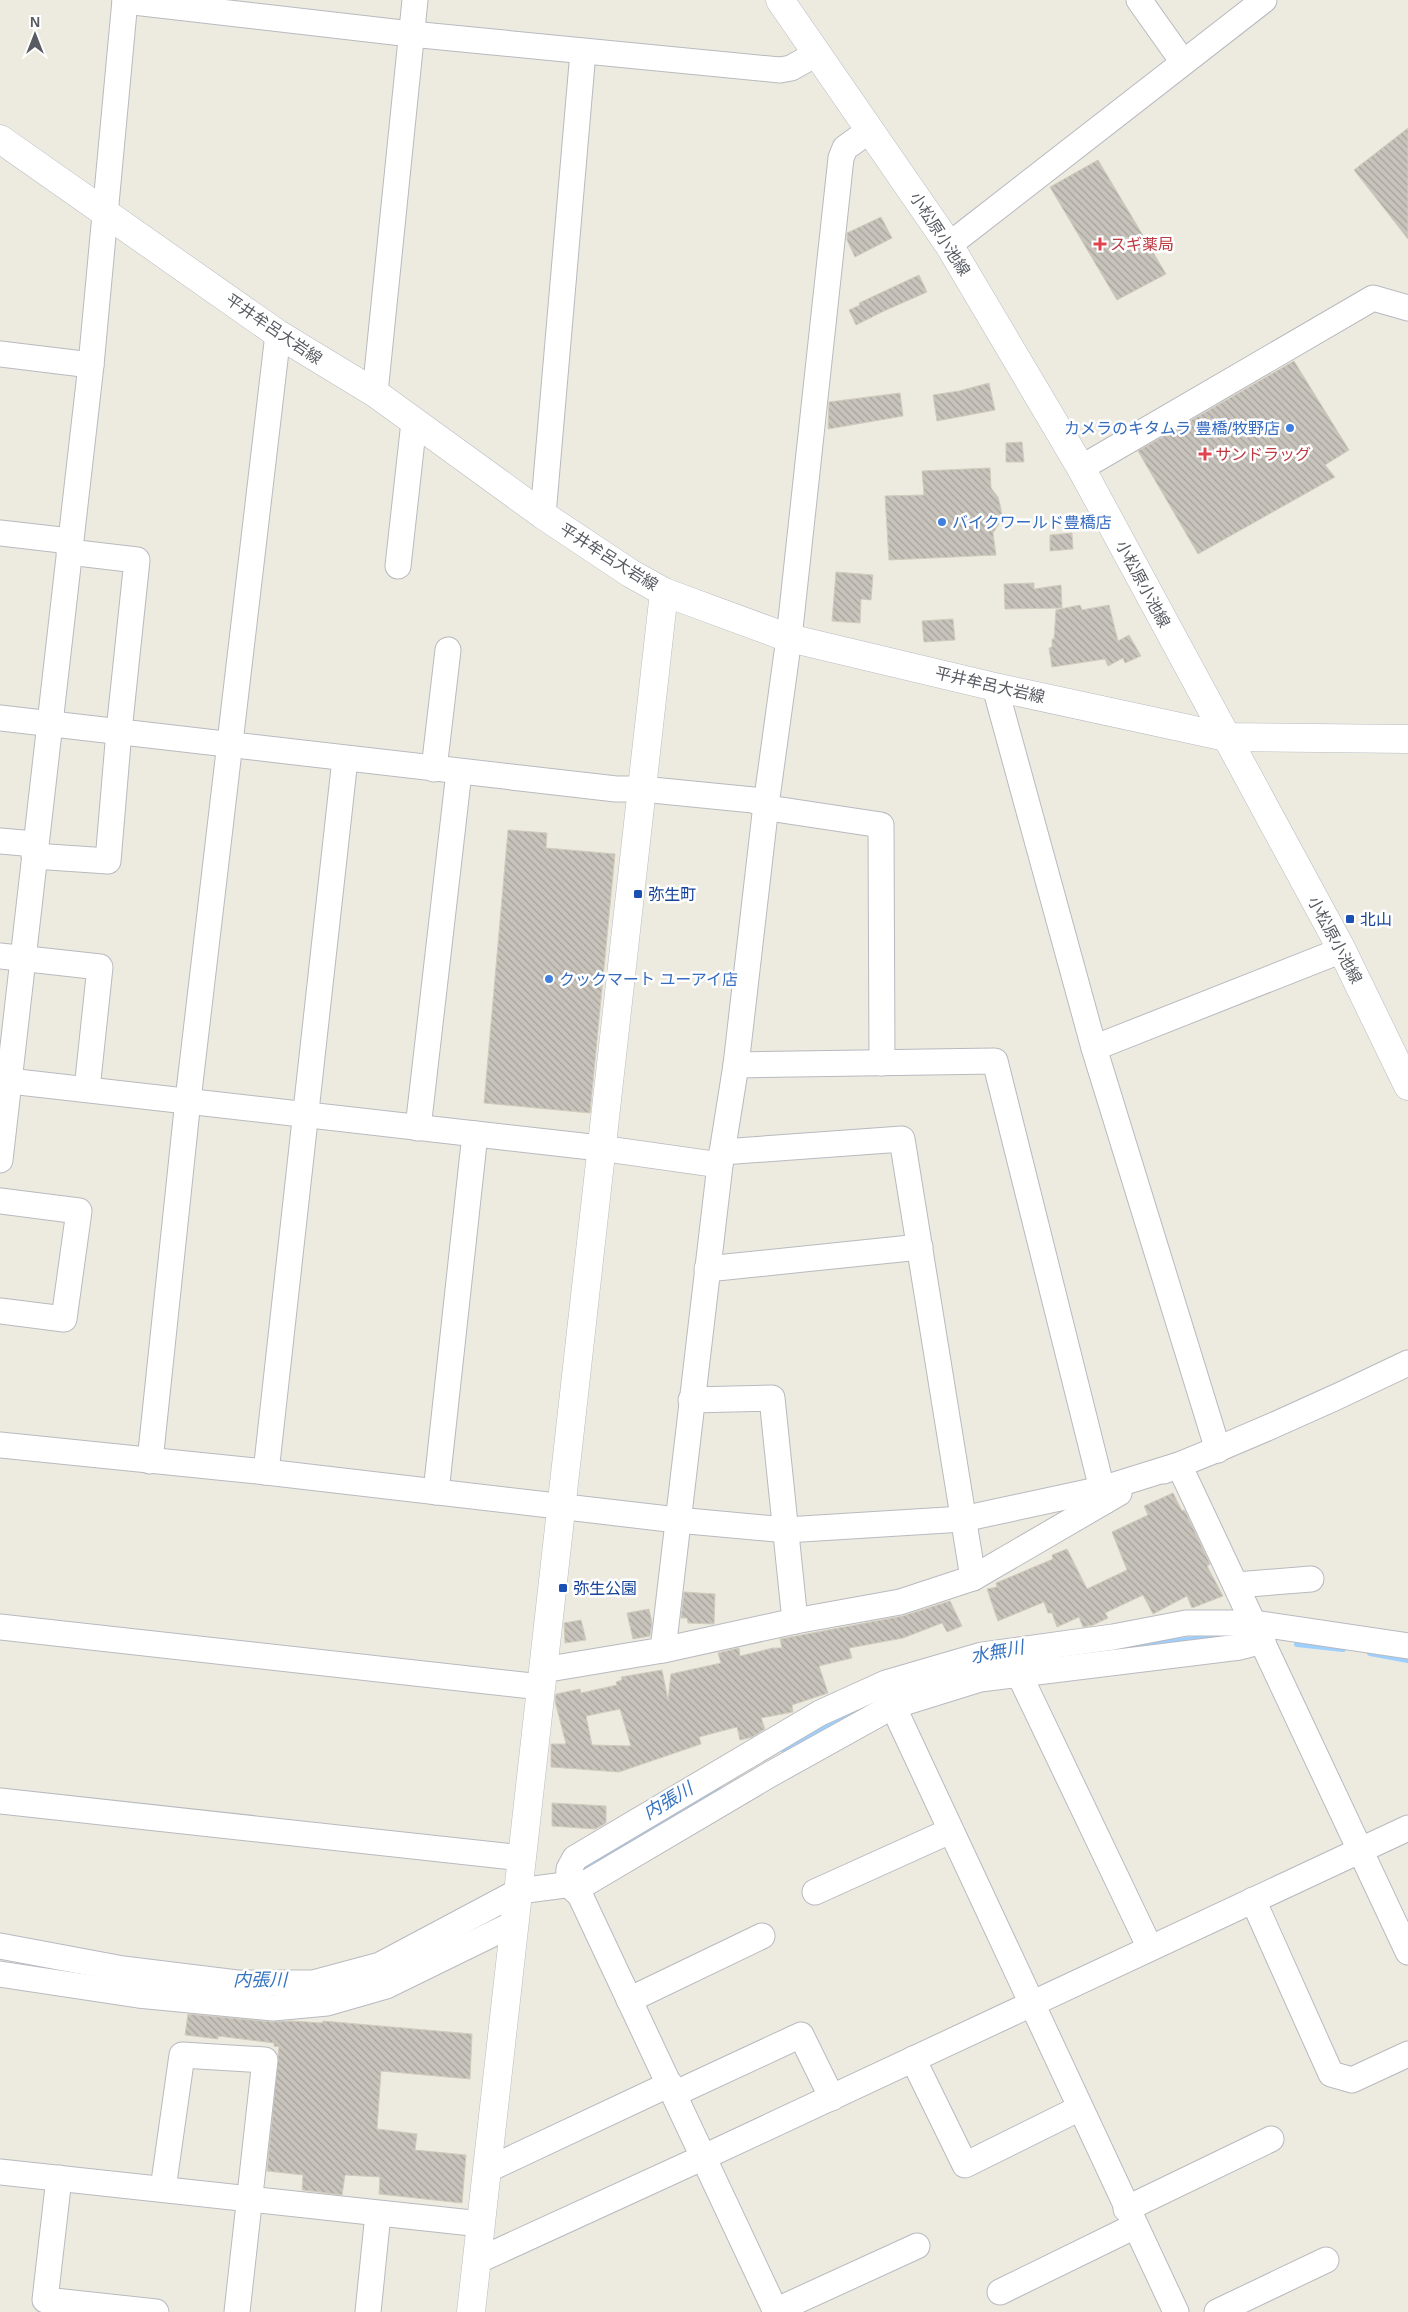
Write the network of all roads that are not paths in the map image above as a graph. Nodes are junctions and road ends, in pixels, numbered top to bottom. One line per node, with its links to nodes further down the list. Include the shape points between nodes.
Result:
1 (415, 0): 6 (street)
2 (780, 0): 8 (main road, 小松原小池線)
3 (1139, 0): 9 (street)
4 (1264, 0): 9 (street)
5 (125, 1): 6 (street); 12 (street)
6 (411, 34): 7 (street); 18 (street)
7 (584, 52): 8 (street, via 780,70 791,68); 21 (street)
8 (816, 54): 10 (main road, 小松原小池線)
9 (1183, 62): 13 (street)
10 (870, 130): 13 (main road, 小松原小池線); 26 (street, via 845,148 841,158)
11 (0, 139): 12 (main road, 平井牟呂大岩線)
12 (106, 212): 15 (main road, 平井牟呂大岩線); 17 (street)
13 (949, 244): 20 (main road, 小松原小池線)
14 (1408, 308): 20 (street, via 1373,298)
15 (278, 334): 18 (main road, 平井牟呂大岩線); 34 (street)
16 (0, 354): 17 (street)
17 (91, 365): 23 (street)
18 (375, 393): 19 (main road, 平井牟呂大岩線)
19 (414, 422): 21 (main road, 平井牟呂大岩線); 24 (street)
20 (1081, 468): 32 (main road, 小松原小池線)
21 (543, 515): 25 (main road, 平井牟呂大岩線)
22 (0, 533): 23 (street)
23 (69, 547): 30 (street); 31 (street, via 137,560)
24 (398, 566)
25 (664, 592): 26 (main road, 平井牟呂大岩線); 38 (main road)
26 (789, 638): 28 (main road, 平井牟呂大岩線); 39 (street)
27 (448, 650): 36 (street)
28 (995, 687): 32 (main road, 平井牟呂大岩線); 44 (street)
29 (0, 718): 30 (street)
30 (49, 724): 31 (street); 41 (street)
31 (118, 731): 34 (street); 41 (street, via 108,861)
32 (1226, 737): 33 (main road, 平井牟呂大岩線); 42 (main road, 小松原小池線)
33 (1408, 739)
34 (230, 745): 35 (street); 50 (street)
35 (345, 759): 36 (street); 51 (street)
36 (434, 769): 37 (street)
37 (459, 772): 38 (street, via 616,790); 52 (street)
38 (642, 789): 39 (street, via 753,800); 54 (main road)
39 (766, 805): 45 (street, via 881,824); 46 (street)
40 (0, 841): 41 (street)
41 (35, 850): 43 (street)
42 (1342, 950): 44 (street); 48 (main road, 小松原小池線)
43 (11, 957): 47 (street); 49 (street, via 100,967)
44 (1094, 1048): 64 (street)
45 (882, 1063): 46 (street); 69 (street, via 995,1061)
46 (736, 1065): 55 (street)
47 (4, 1080): 49 (street); 56 (street)
48 (1408, 1086)
49 (87, 1089): 50 (street)
50 (188, 1100): 51 (street); 65 (street)
51 (305, 1114): 52 (street); 67 (street)
52 (418, 1128): 53 (street)
53 (475, 1134): 54 (street); 68 (street)
54 (600, 1148): 55 (street); 70 (main road)
55 (721, 1158): 58 (street, via 902,1139); 59 (street)
56 (0, 1160)
57 (0, 1201): 60 (street, via 79,1211 64,1319)
58 (920, 1247): 59 (street); 71 (street)
59 (707, 1269): 62 (street)
60 (0, 1311)
61 (1408, 1363): 64 (street, via 1307,1412)
62 (691, 1400): 72 (street); 73 (street, via 772,1398)
63 (0, 1445): 65 (street)
64 (1218, 1450): 66 (street)
65 (150, 1460): 67 (street)
66 (1179, 1465): 69 (street); 76 (street)
67 (266, 1472): 68 (street)
68 (436, 1492): 70 (street)
69 (1104, 1495): 71 (street); 74 (street)
70 (560, 1506): 72 (street); 83 (main road)
71 (963, 1519): 73 (street); 74 (street)
72 (677, 1520): 73 (street); 81 (street)
73 (786, 1530): 77 (street)
74 (973, 1578): 77 (street, via 900,1602)
75 (1311, 1578): 76 (street)
76 (1236, 1585): 79 (street)
77 (795, 1621): 81 (street)
78 (0, 1627): 83 (street)
79 (1258, 1632): 80 (street); 82 (street, via 1186,1623 1113,1637); 88 (street)
80 (1408, 1646)
81 (663, 1650): 83 (street)
82 (1019, 1663): 84 (street, via 982,1655); 97 (street)
83 (542, 1679): 89 (main road)
84 (889, 1694): 87 (street); 90 (street, via 820,1713 575,1858 569,1868)
85 (0, 1801): 89 (street)
86 (1408, 1828): 88 (street)
87 (950, 1831): 92 (street); 101 (street)
88 (1360, 1850): 93 (street); 98 (street)
89 (522, 1858): 91 (main road)
90 (568, 1884): 91 (street); 100 (street, via 580,1895)
91 (519, 1891): 94 (main road); 96 (street, via 380,1965 313,1983 237,1983 123,1969)
92 (815, 1892)
93 (1253, 1900): 97 (street); 102 (street, via 1331,2074 1352,2080)
94 (515, 1923): 99 (street, via 386,1986 327,2003 273,2008 138,1995); 109 (main road)
95 (762, 1936): 100 (street)
96 (0, 1946)
97 (1150, 1948): 101 (street)
98 (1408, 1952)
99 (0, 1974)
100 (630, 2000): 104 (street)
101 (1030, 2004): 103 (street); 106 (street)
102 (1408, 2054)
103 (913, 2059): 105 (street); 106 (street, via 965,2165)
104 (672, 2089): 105 (street, via 801,2034); 108 (street); 109 (street)
105 (832, 2098): 108 (street)
106 (1080, 2108): 115 (street)
107 (1271, 2139): 115 (street)
108 (704, 2158): 119 (street); 125 (street)
109 (487, 2170): 116 (main road)
110 (0, 2172): 111 (street)
111 (59, 2178): 112 (street); 121 (street, via 45,2300)
112 (163, 2189): 113 (street); 113 (street, via 182,2054 266,2060)
113 (250, 2200): 114 (street); 122 (street)
114 (378, 2214): 116 (street); 123 (street)
115 (1131, 2217): 120 (street); 126 (street)
116 (481, 2224): 119 (main road)
117 (917, 2246): 125 (street)
118 (1326, 2260): 127 (street)
119 (477, 2261): 124 (main road)
120 (1000, 2292)
121 (156, 2312)
122 (238, 2312)
123 (368, 2312)
124 (471, 2312)
125 (776, 2312)
126 (1176, 2312)
127 (1217, 2312)

